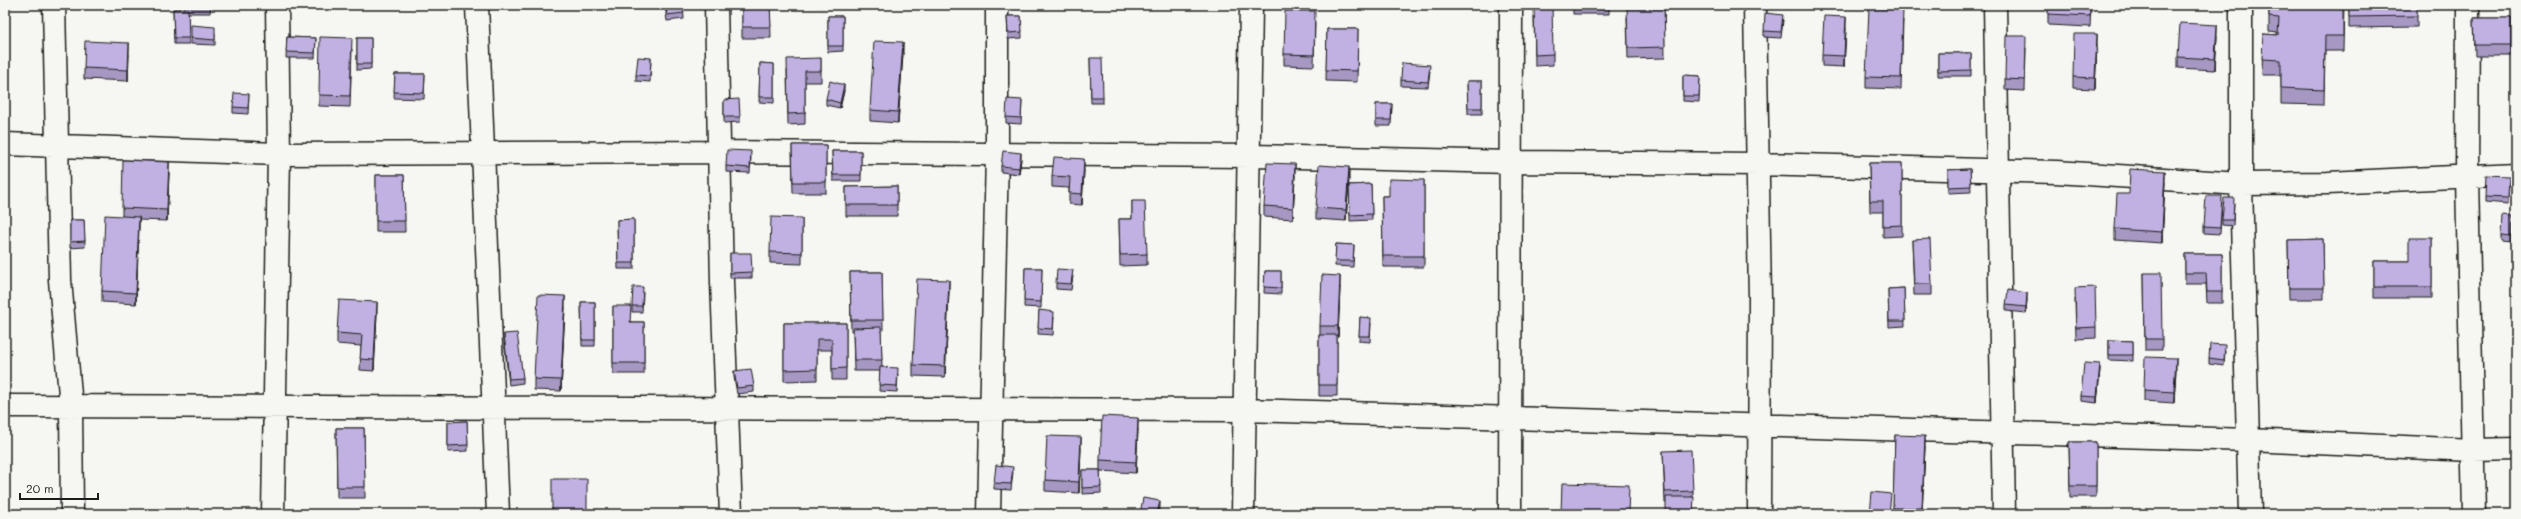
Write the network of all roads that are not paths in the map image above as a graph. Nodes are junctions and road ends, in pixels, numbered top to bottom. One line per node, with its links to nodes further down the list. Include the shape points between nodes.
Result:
1 (54, 5): 13 (street)
2 (277, 5): 16 (street)
3 (477, 5): 14 (street)
4 (716, 5): 15 (street)
5 (997, 5): 17 (street)
6 (1251, 5): 18 (street)
7 (1511, 5): 19 (street)
8 (1755, 5): 20 (street)
9 (1995, 5): 21 (street)
10 (2241, 5): 24 (street)
11 (2468, 5): 23 (street)
12 (5, 144): 13 (street)
13 (58, 145): 16 (street); 26 (street, via 60,280)
14 (483, 152): 15 (street); 16 (street); 27 (street)
15 (719, 152): 17 (street); 30 (street)
16 (279, 154): 28 (street)
17 (997, 154): 18 (street); 29 (street)
18 (1250, 156): 19 (street); 31 (street)
19 (1511, 162): 20 (street); 32 (street)
20 (1759, 164): 21 (street); 33 (street)
21 (1997, 171): 24 (street, via 2094,174); 34 (street)
22 (2516, 174): 23 (street)
23 (2467, 177): 24 (street); 37 (street)
24 (2241, 184): 35 (street)
25 (5, 406): 26 (street)
26 (71, 406): 28 (street); 38 (street)
27 (492, 407): 28 (street); 30 (street); 40 (street)
28 (276, 408): 39 (street)
29 (993, 408): 30 (street); 31 (street); 42 (street)
30 (729, 409): 41 (street)
31 (1245, 410): 32 (street); 43 (street)
32 (1511, 417): 33 (street); 44 (street)
33 (1758, 427): 34 (street); 45 (street)
34 (2003, 433): 35 (street); 46 (street)
35 (2249, 440): 37 (street); 47 (street)
36 (2516, 449): 37 (street)
37 (2473, 450): 48 (street)
38 (72, 514)
39 (273, 514)
40 (498, 514)
41 (731, 514)
42 (989, 514)
43 (1243, 514)
44 (1510, 514)
45 (1759, 514)
46 (2004, 514)
47 (2250, 514)
48 (2474, 514)

